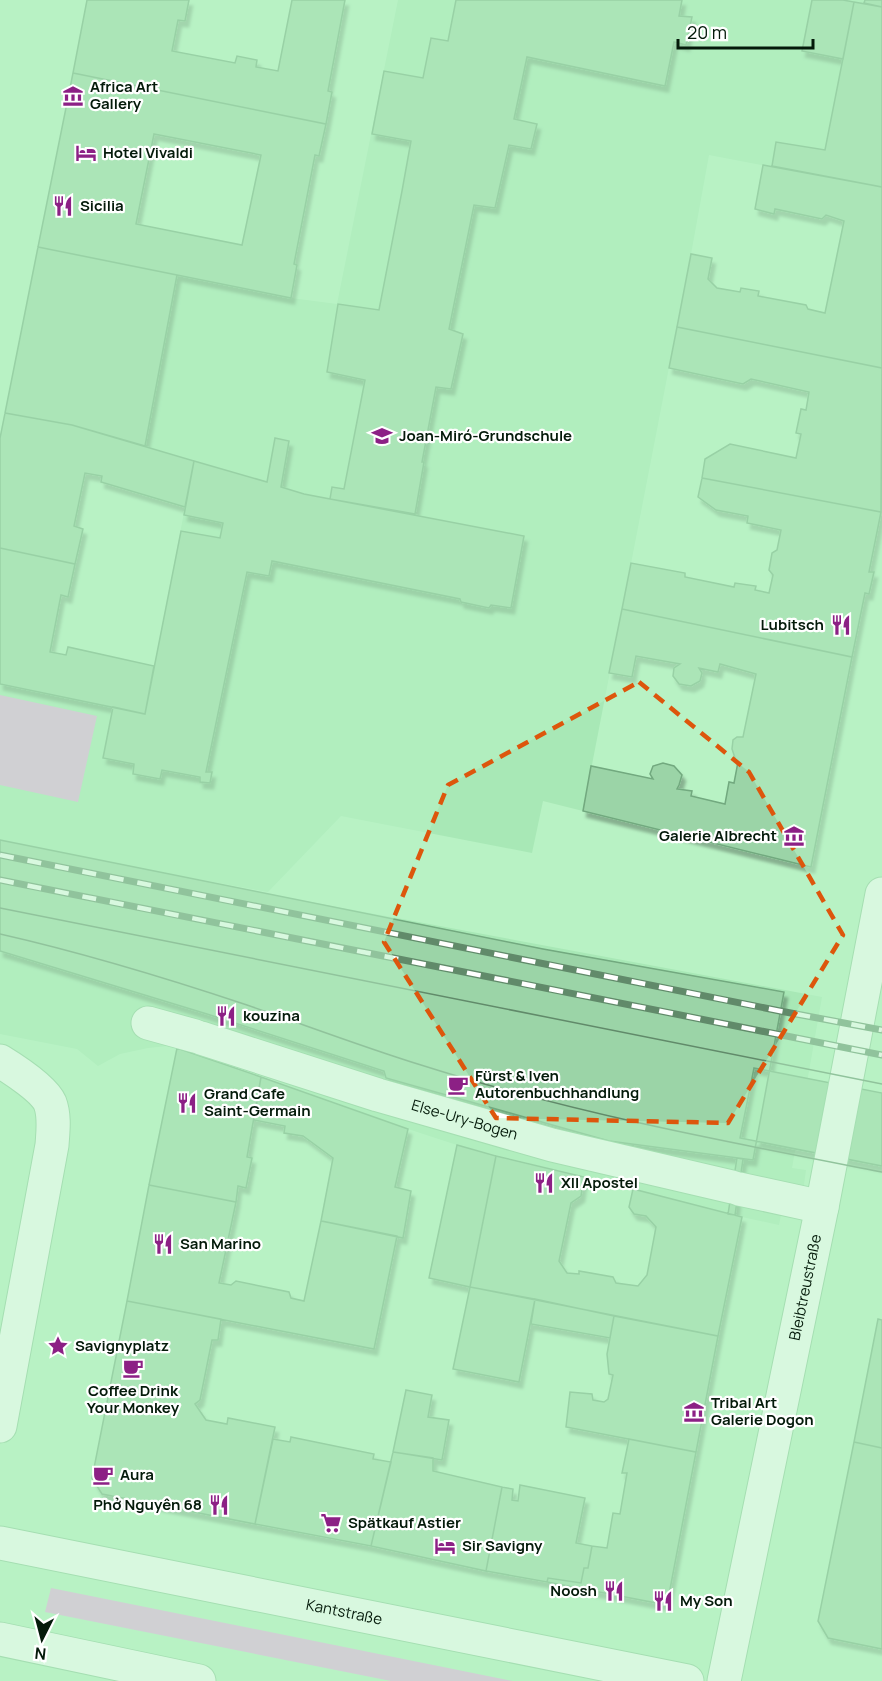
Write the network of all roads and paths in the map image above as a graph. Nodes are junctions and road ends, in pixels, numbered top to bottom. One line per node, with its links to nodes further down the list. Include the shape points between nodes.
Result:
1 (882, 894): 4 (street, Bleibtreustraße)
2 (148, 1023): 4 (street, Else-Ury-Bogen, via 552,1145)
3 (0, 1061): 5 (street, via 25,1077 50,1101 54,1123)
4 (822, 1207): 10 (street, Bleibtreustraße)
5 (0, 1426)
6 (0, 1543): 9 (street, Kantstraße)
7 (0, 1639): 8 (street)
8 (199, 1681)
9 (687, 1681)
10 (724, 1681)

